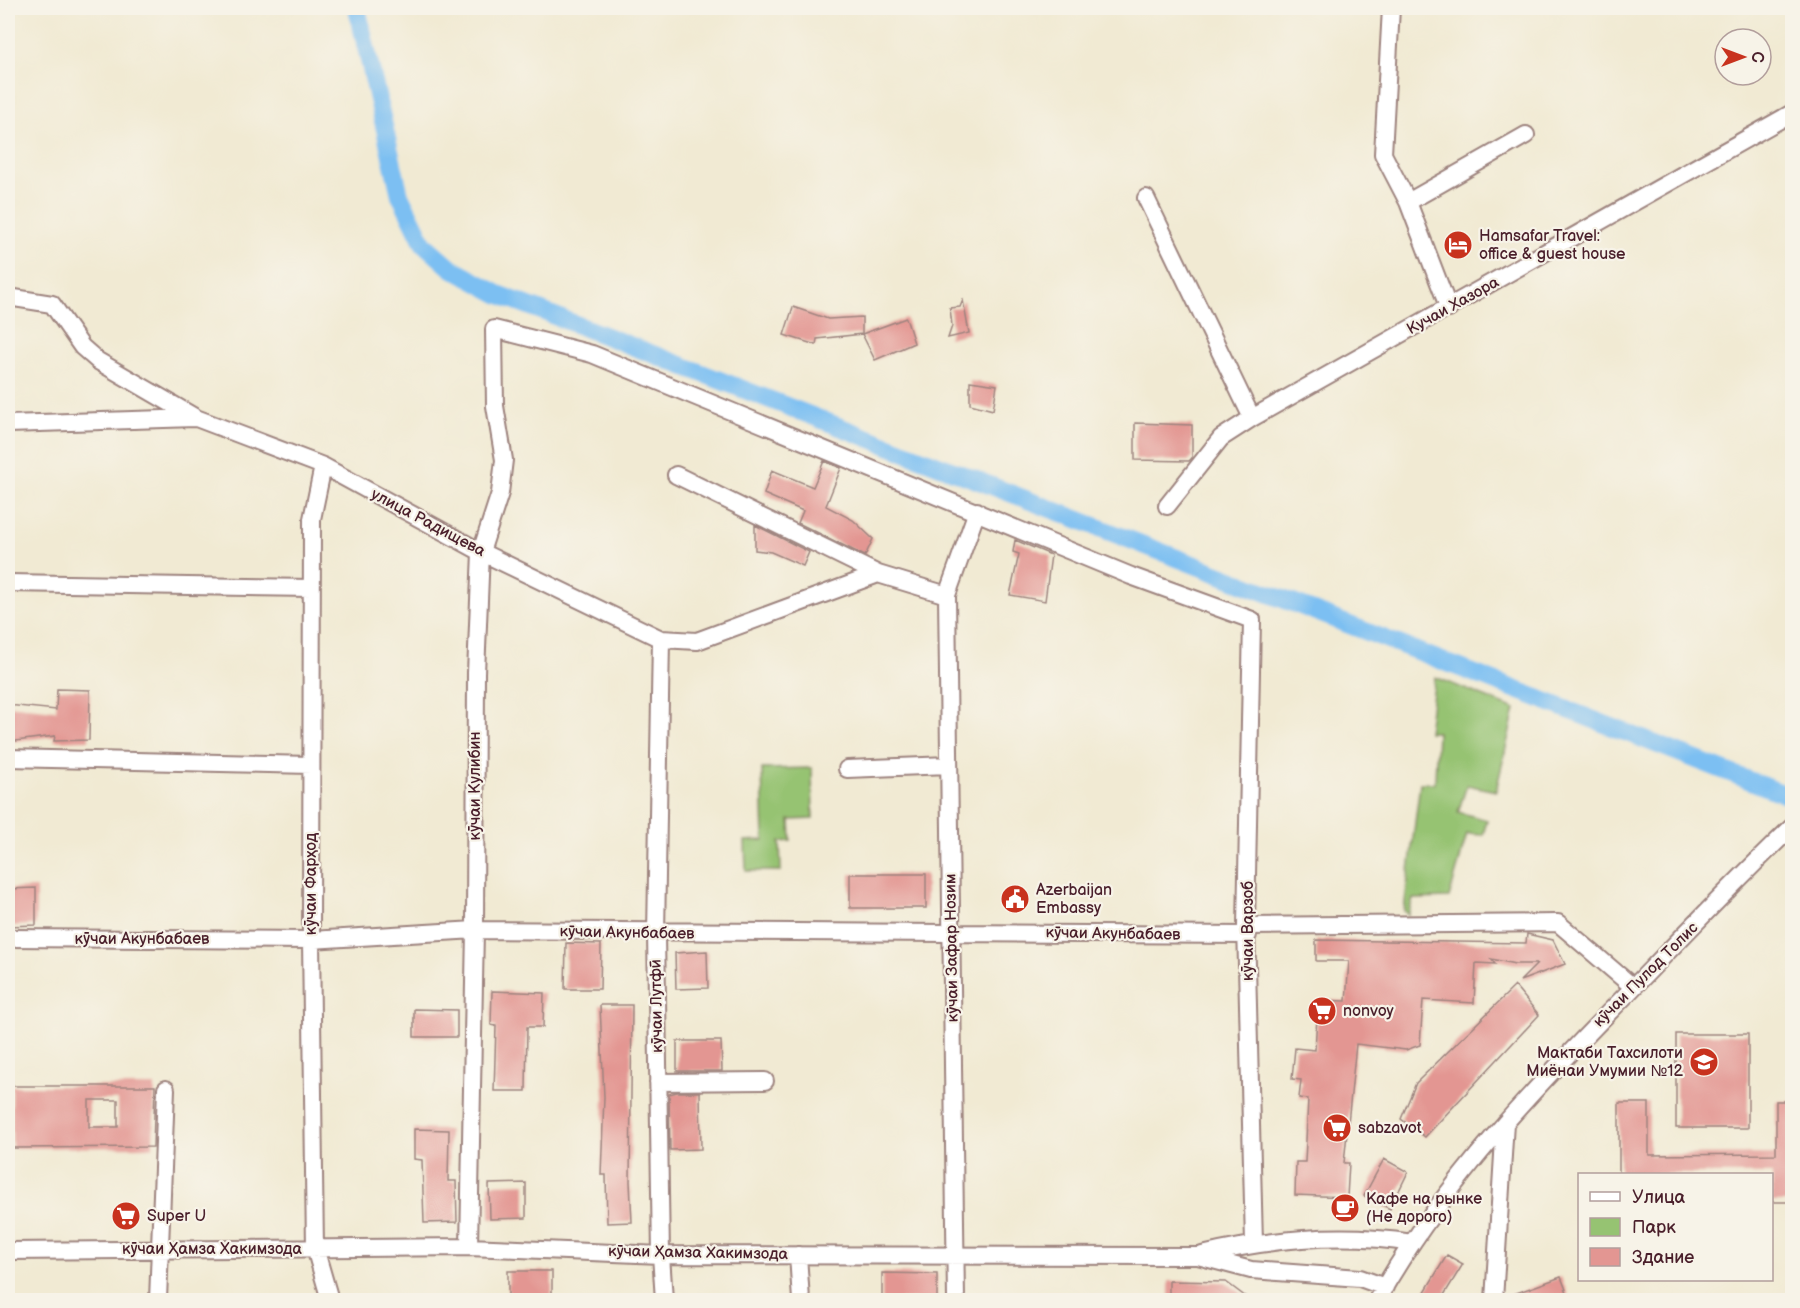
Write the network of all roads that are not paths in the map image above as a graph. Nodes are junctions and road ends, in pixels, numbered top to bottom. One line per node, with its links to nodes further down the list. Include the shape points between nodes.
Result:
1 (1391, 8): 5 (street, via 1383,154)
2 (1792, 113): 7 (street, Кучаи Хазора)
3 (1526, 135): 5 (street)
4 (1146, 198): 9 (street)
5 (1408, 202): 7 (street)
6 (8, 297): 8 (street, улица Радищева, via 52,304 82,347 98,361)
7 (1449, 309): 9 (street, Кучаи Хазора)
8 (196, 418): 10 (street); 11 (street, улица Радищева)
9 (1252, 418): 13 (street, Кучаи Хазора, via 1221,438)
10 (8, 424)
11 (323, 466): 15 (street, улица Радищева); 18 (street, кӯчаи Фарҳод, via 312,519)
12 (676, 475): 16 (street)
13 (1167, 506)
14 (977, 511): 15 (street, кӯчаи Кулибин, via 592,354 494,329 495,406 504,460 500,493); 19 (street); 27 (street, кӯчаи Варзоб, via 1131,576 1252,620)
15 (481, 552): 20 (street, улица Радищева); 26 (street, кӯчаи Кулибин, via 476,673)
16 (878, 574): 19 (street); 20 (street, улица Радищева, via 697,641)
17 (8, 583): 18 (street)
18 (311, 588): 22 (street, кӯчаи Фарҳод)
19 (947, 595): 23 (street, кӯчаи Зафар Нозим)
20 (660, 639): 29 (street, кӯчаи Лутфӣ)
21 (8, 758): 22 (street)
22 (311, 765): 31 (street, кӯчаи Фарҳод)
23 (949, 765): 24 (street); 28 (street, кӯчаи Зафар Нозим)
24 (848, 769)
25 (1792, 827): 32 (street, кӯчаи Пулод Толис)
26 (475, 930): 29 (street, кӯчаи Акунбабаев); 31 (street, кӯчаи Акунбабаев); 39 (street, кӯчаи Кулибин)
27 (1247, 931): 28 (street, кӯчаи Акунбабаев); 32 (street, кӯчаи Акунбабаев, via 1558,923); 37 (street, кӯчаи Варзоб)
28 (951, 933): 29 (street, кӯчаи Акунбабаев); 43 (street, кӯчаи Зафар Нозим)
29 (656, 934): 34 (street, кӯчаи Лутфӣ)
30 (8, 938): 31 (street, кӯчаи Акунбабаев)
31 (311, 940): 40 (street, кӯчаи Фарҳод)
32 (1633, 987): 36 (street, кӯчаи Пулод Толис)
33 (765, 1081): 34 (street)
34 (658, 1082): 44 (street, кӯчаи Лутфӣ)
35 (166, 1089): 41 (street)
36 (1505, 1123): 38 (street, кӯчаи Пулод Толис); 53 (street)
37 (1254, 1243): 38 (street, via 1374,1237); 46 (street)
38 (1412, 1243): 47 (street, кӯчаи Пулод Толис)
39 (469, 1246): 40 (street, кӯчаи Ҳамза Хакимзода); 44 (street, кӯчаи Ҳамза Хакимзода)
40 (315, 1248): 41 (street, кӯчаи Ҳамза Хакимзода); 49 (street, кӯчаи Фарҳод)
41 (159, 1249): 42 (street, кӯчаи Ҳамза Хакимзода); 48 (street)
42 (8, 1251)
43 (956, 1254): 45 (street, кӯчаи Ҳамза Хакимзода); 46 (street, кӯчаи Ҳамза Хакимзода); 52 (street, кӯчаи Зафар Нозим)
44 (661, 1255): 45 (street, кӯчаи Ҳамза Хакимзода); 50 (street, кӯчаи Лутфӣ)
45 (798, 1255): 51 (street)
46 (1198, 1256): 47 (street, кӯчаи Ҳамза Хакимзода, via 1251,1270 1360,1278)
47 (1381, 1294)
48 (158, 1300)
49 (330, 1300)
50 (664, 1300)
51 (801, 1300)
52 (956, 1300)
53 (1494, 1300)

